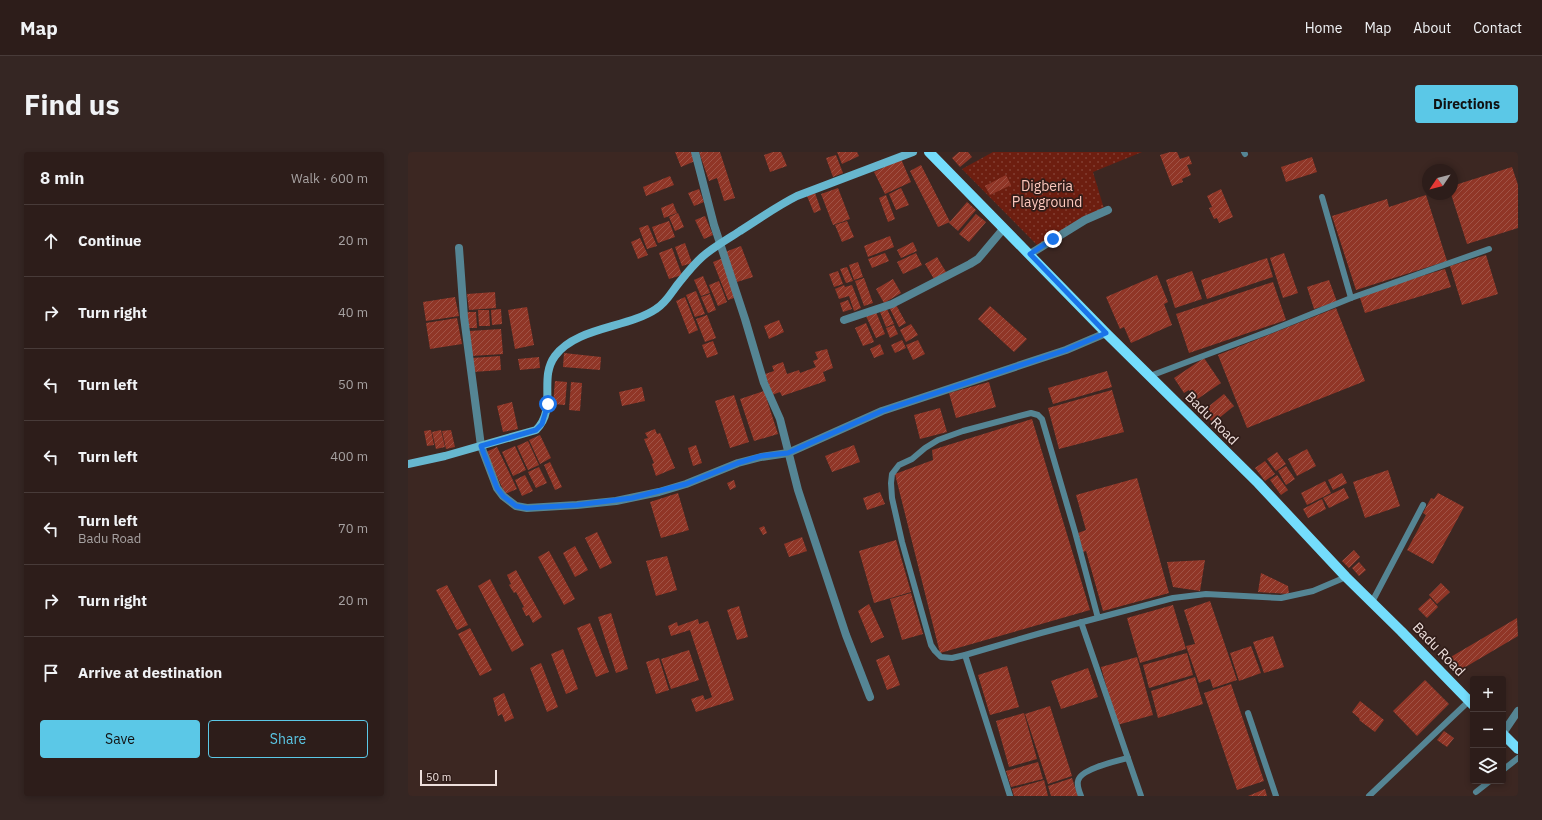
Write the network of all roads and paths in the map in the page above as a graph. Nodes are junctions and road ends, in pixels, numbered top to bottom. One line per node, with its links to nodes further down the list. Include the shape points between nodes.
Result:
1 (695, 152): 7 (street)
2 (913, 152): 7 (street, via 797,196)
3 (928, 152): 6 (main road, Badu Road)
4 (1322, 198): 11 (lane)
5 (1108, 210): 10 (street, via 1086,220)
6 (1004, 228): 10 (main road, Badu Road); 12 (street, via 978,259 970,264 892,304)
7 (720, 244): 15 (street, via 704,255 656,309 564,346 554,357 548,371 548,404 542,424 536,430); 16 (street, via 746,319 764,383 780,419)
8 (459, 248): 15 (street, via 464,317)
9 (1489, 249): 11 (lane)
10 (1030, 254): 13 (main road, Badu Road)
11 (1351, 298): 14 (lane)
12 (844, 320)
13 (1106, 333): 14 (main road, Badu Road); 16 (street, via 1066,350 882,411)
14 (1150, 376): 19 (main road, Badu Road, via 1258,483)
15 (481, 446): 16 (street, via 497,488 516,506 527,508 632,498 686,484 761,456); 17 (street)
16 (788, 453): 24 (street, via 846,635)
17 (408, 464)
18 (1423, 505): 20 (lane)
19 (1346, 577): 20 (main road, Badu Road); 21 (lane, via 1314,591 1281,598 1189,595)
20 (1372, 602): 25 (main road, Badu Road)
21 (1098, 618): 22 (lane); 23 (lane, via 1042,419 1038,414 1031,413 980,425 938,440 925,448 912,459 899,465 892,474 891,483 902,542 931,645 941,656 952,658)
22 (1081, 622): 23 (lane); 32 (lane)
23 (965, 655): 37 (lane)
24 (870, 697)
25 (1470, 702)
26 (1470, 704): 41 (lane)
27 (1518, 712): 29 (street)
28 (1248, 713): 40 (lane)
29 (1506, 730)
30 (1506, 737): 31 (main road)
31 (1518, 749)
32 (1128, 758): 38 (lane, via 1083,773 1077,782); 39 (lane)
33 (1518, 758): 34 (lane)
34 (1506, 768)
35 (1486, 784): 36 (lane)
36 (1476, 792)
37 (1010, 796)
38 (1081, 796)
39 (1141, 796)
40 (1276, 796)
41 (1369, 796)

